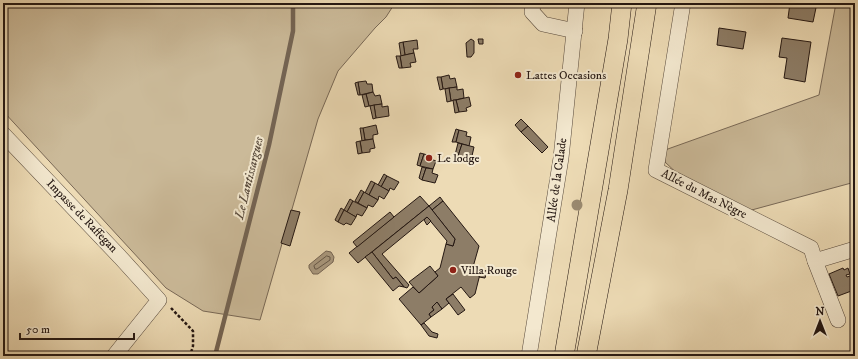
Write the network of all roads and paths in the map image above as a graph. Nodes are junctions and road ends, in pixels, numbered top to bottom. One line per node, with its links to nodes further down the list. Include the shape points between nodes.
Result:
1 (533, 3): 6 (street, via 532,12 543,24)
2 (577, 3): 6 (street, Allée de la Calade)
3 (622, 3): 15 (main road)
4 (647, 3): 16 (main road, via 618,190)
5 (683, 3): 9 (street, Allée du Mas Nègre, via 656,170 811,248)
6 (575, 31): 14 (street, Allée de la Calade, via 561,158)
7 (3, 134): 10 (street, Impasse de Raffegan)
8 (855, 249): 9 (street)
9 (815, 262): 11 (street, Allée du Mas Nègre)
10 (159, 300): 12 (street); 13 (path, via 166,303 193,331)
11 (838, 320)
12 (114, 356)
13 (190, 356)
14 (529, 356)
15 (564, 356)
16 (586, 356)

